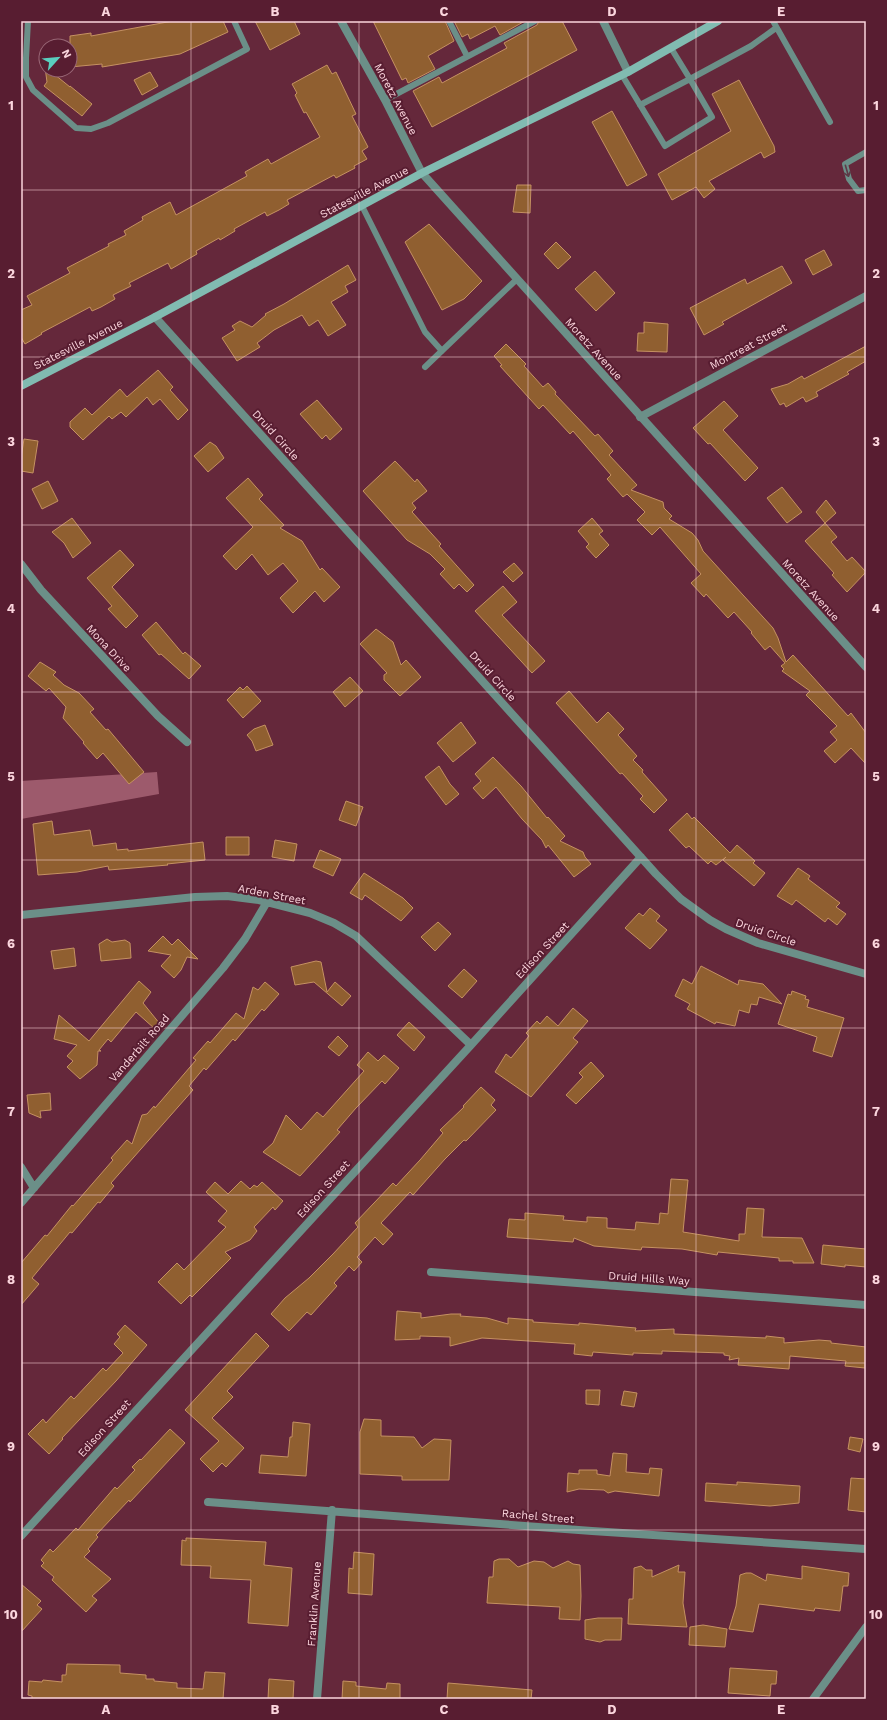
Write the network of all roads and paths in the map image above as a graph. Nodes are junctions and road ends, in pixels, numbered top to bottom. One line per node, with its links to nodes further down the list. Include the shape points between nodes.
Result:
1 (28, 21): 2 (lane, via 26,77 33,90 76,128 91,129 108,123 247,49)
2 (234, 21)
3 (341, 21): 14 (street, Moretz Avenue)
4 (449, 21): 11 (lane)
5 (535, 21): 11 (lane)
6 (603, 21): 12 (street)
7 (718, 21): 10 (main road, Statesville Avenue)
8 (772, 21): 9 (lane)
9 (776, 28): 13 (lane, via 751,46); 16 (lane)
10 (671, 48): 12 (main road, Statesville Avenue); 13 (lane)
11 (467, 56): 14 (lane)
12 (625, 73): 15 (lane); 18 (main road, Statesville Avenue)
13 (690, 79): 15 (lane); 15 (lane, via 712,117 665,146)
14 (385, 100): 18 (street, Moretz Avenue)
15 (640, 105)
16 (830, 122)
17 (866, 152): 19 (lane, one-way to 19, via 845,164 849,178 858,192)
18 (422, 173): 20 (main road, Statesville Avenue); 21 (street, Moretz Avenue)
19 (866, 190)
20 (362, 206): 23 (main road, Statesville Avenue); 24 (lane, via 425,332)
21 (517, 279): 24 (lane); 27 (street, Moretz Avenue)
22 (866, 296): 27 (street, Montreat Street)
23 (155, 317): 26 (main road, Statesville Avenue); 31 (street, Druid Circle)
24 (442, 351): 25 (lane)
25 (425, 366)
26 (21, 386)
27 (640, 416): 29 (street, Moretz Avenue)
28 (21, 564): 30 (street, Mona Drive, via 41,590 153,711)
29 (866, 667)
30 (187, 742)
31 (641, 857): 34 (street, Druid Circle, via 681,899 726,929 758,943); 35 (street, Edison Street)
32 (267, 902): 33 (street, Arden Street, via 227,896 195,897); 35 (street, Arden Street, via 310,913 356,936); 37 (street, Vanderbilt Road, via 245,939 223,968)
33 (21, 915)
34 (866, 974)
35 (471, 1045): 43 (street, Edison Street)
36 (21, 1166): 37 (street)
37 (34, 1188): 38 (street, Vanderbilt Road)
38 (21, 1203)
39 (431, 1272): 40 (street, Druid Hills Way)
40 (866, 1305)
41 (208, 1502): 42 (street, Rachel Street)
42 (332, 1510): 44 (street, Rachel Street, via 592,1531); 46 (street, Franklin Avenue)
43 (21, 1536)
44 (866, 1549)
45 (866, 1627): 47 (street)
46 (317, 1699)
47 (813, 1699)

